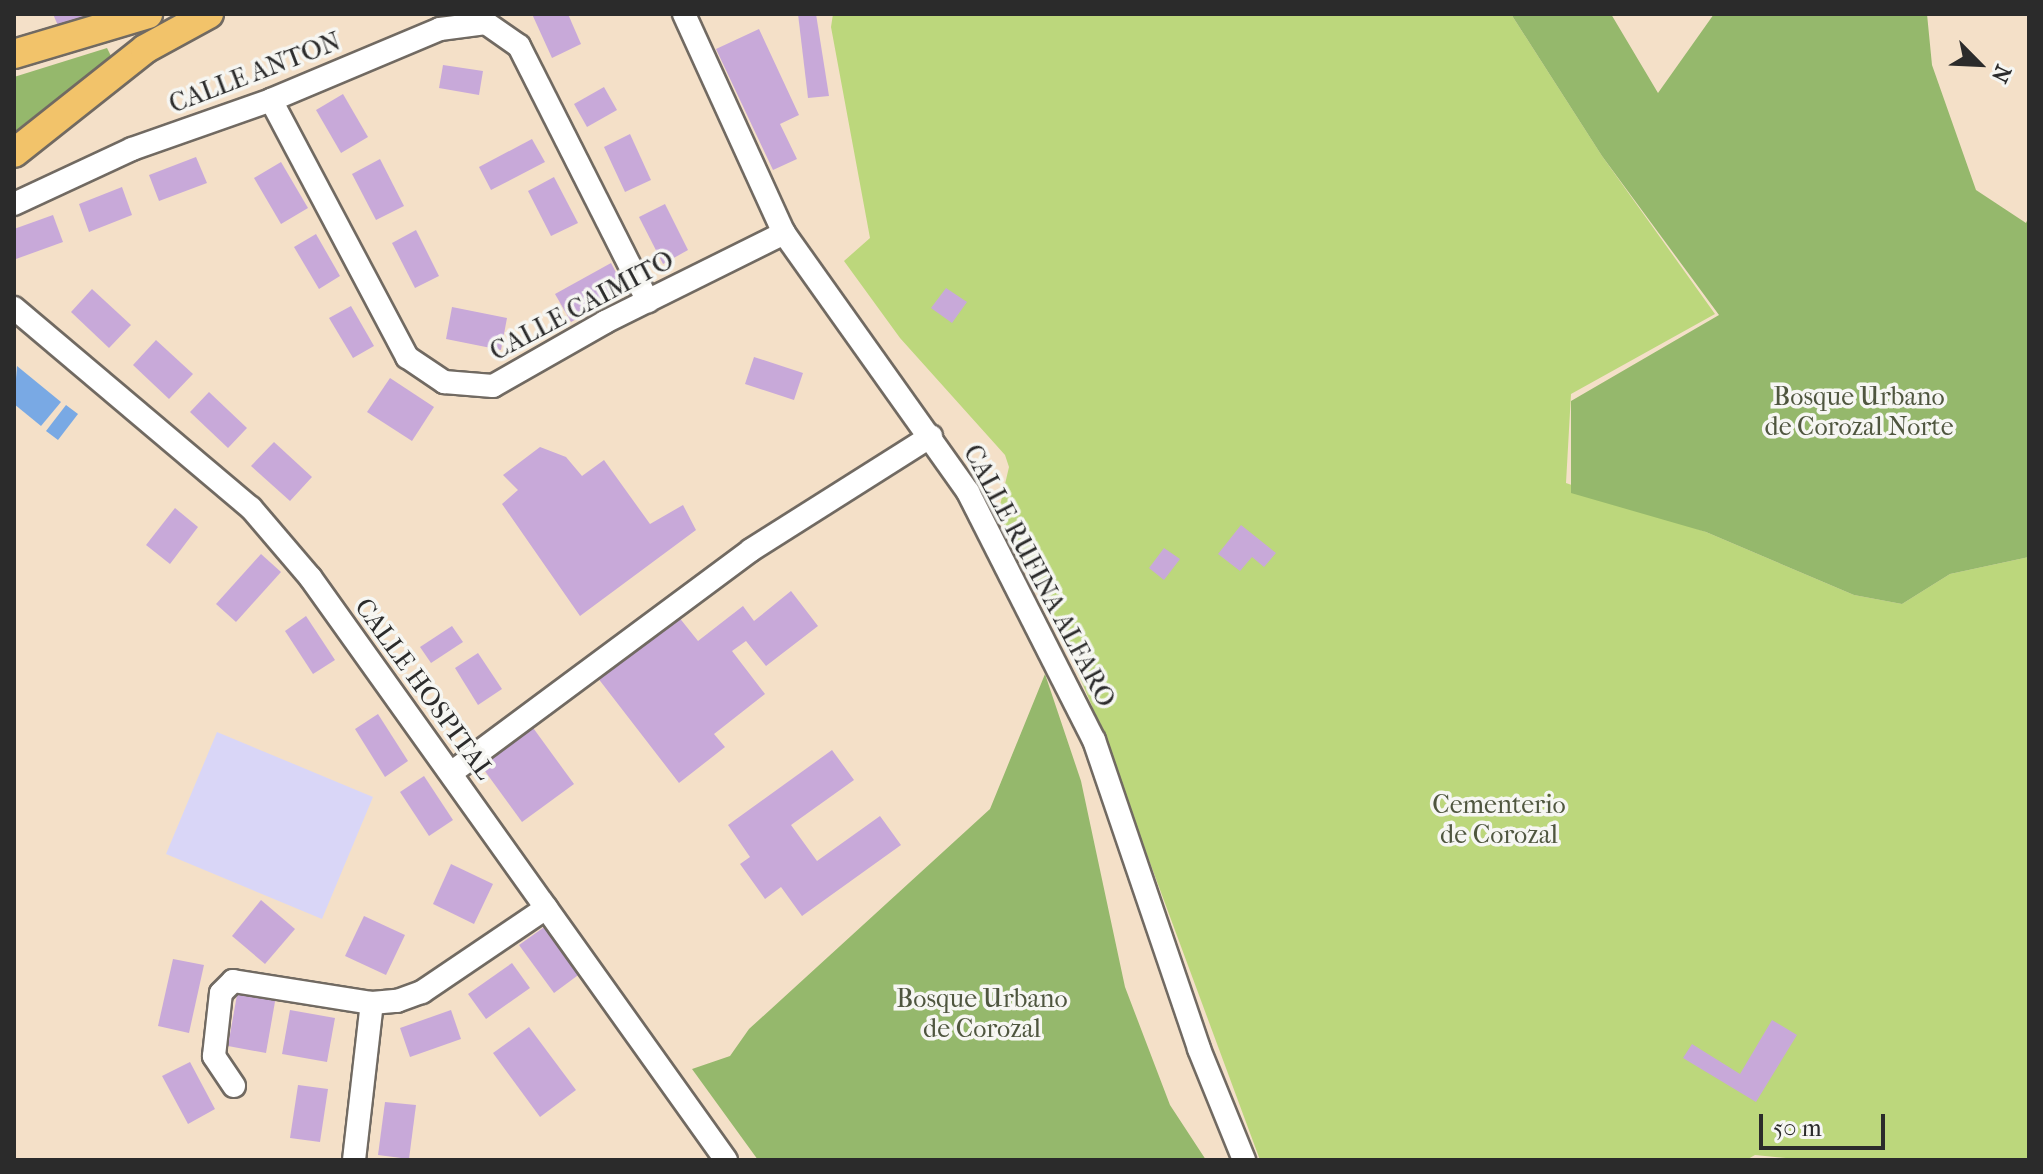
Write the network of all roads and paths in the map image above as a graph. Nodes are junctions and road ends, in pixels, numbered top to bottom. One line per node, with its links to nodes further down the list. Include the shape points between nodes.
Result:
1 (148, 14): 4 (main road)
2 (209, 14): 6 (main road, via 145,49)
3 (684, 14): 8 (street, CALLE RUFINA ALFARO)
4 (14, 54)
5 (271, 100): 7 (street, CALLE ANTON, via 132,149); 9 (street, CALLE ANTON, via 440,29 486,23 519,46); 9 (street, CALLE CAIMITO, via 407,357 444,382 493,386)
6 (14, 153)
7 (14, 204)
8 (784, 233): 9 (street, CALLE CAIMITO); 11 (street, CALLE RUFINA ALFARO)
9 (648, 301)
10 (14, 308): 12 (street, CALLE HOSPITAL, via 251,508 310,577)
11 (931, 436): 12 (street, via 751,550); 18 (street, CALLE RUFINA ALFARO, via 968,492 1094,740 1199,1049)
12 (451, 773): 13 (street, CALLE HOSPITAL)
13 (546, 908): 14 (street, via 422,992); 17 (street, CALLE HOSPITAL)
14 (372, 1003): 15 (street, via 233,981 221,993 214,1056); 16 (street)
15 (234, 1086)
16 (354, 1160)
17 (726, 1160)
18 (1244, 1160)

